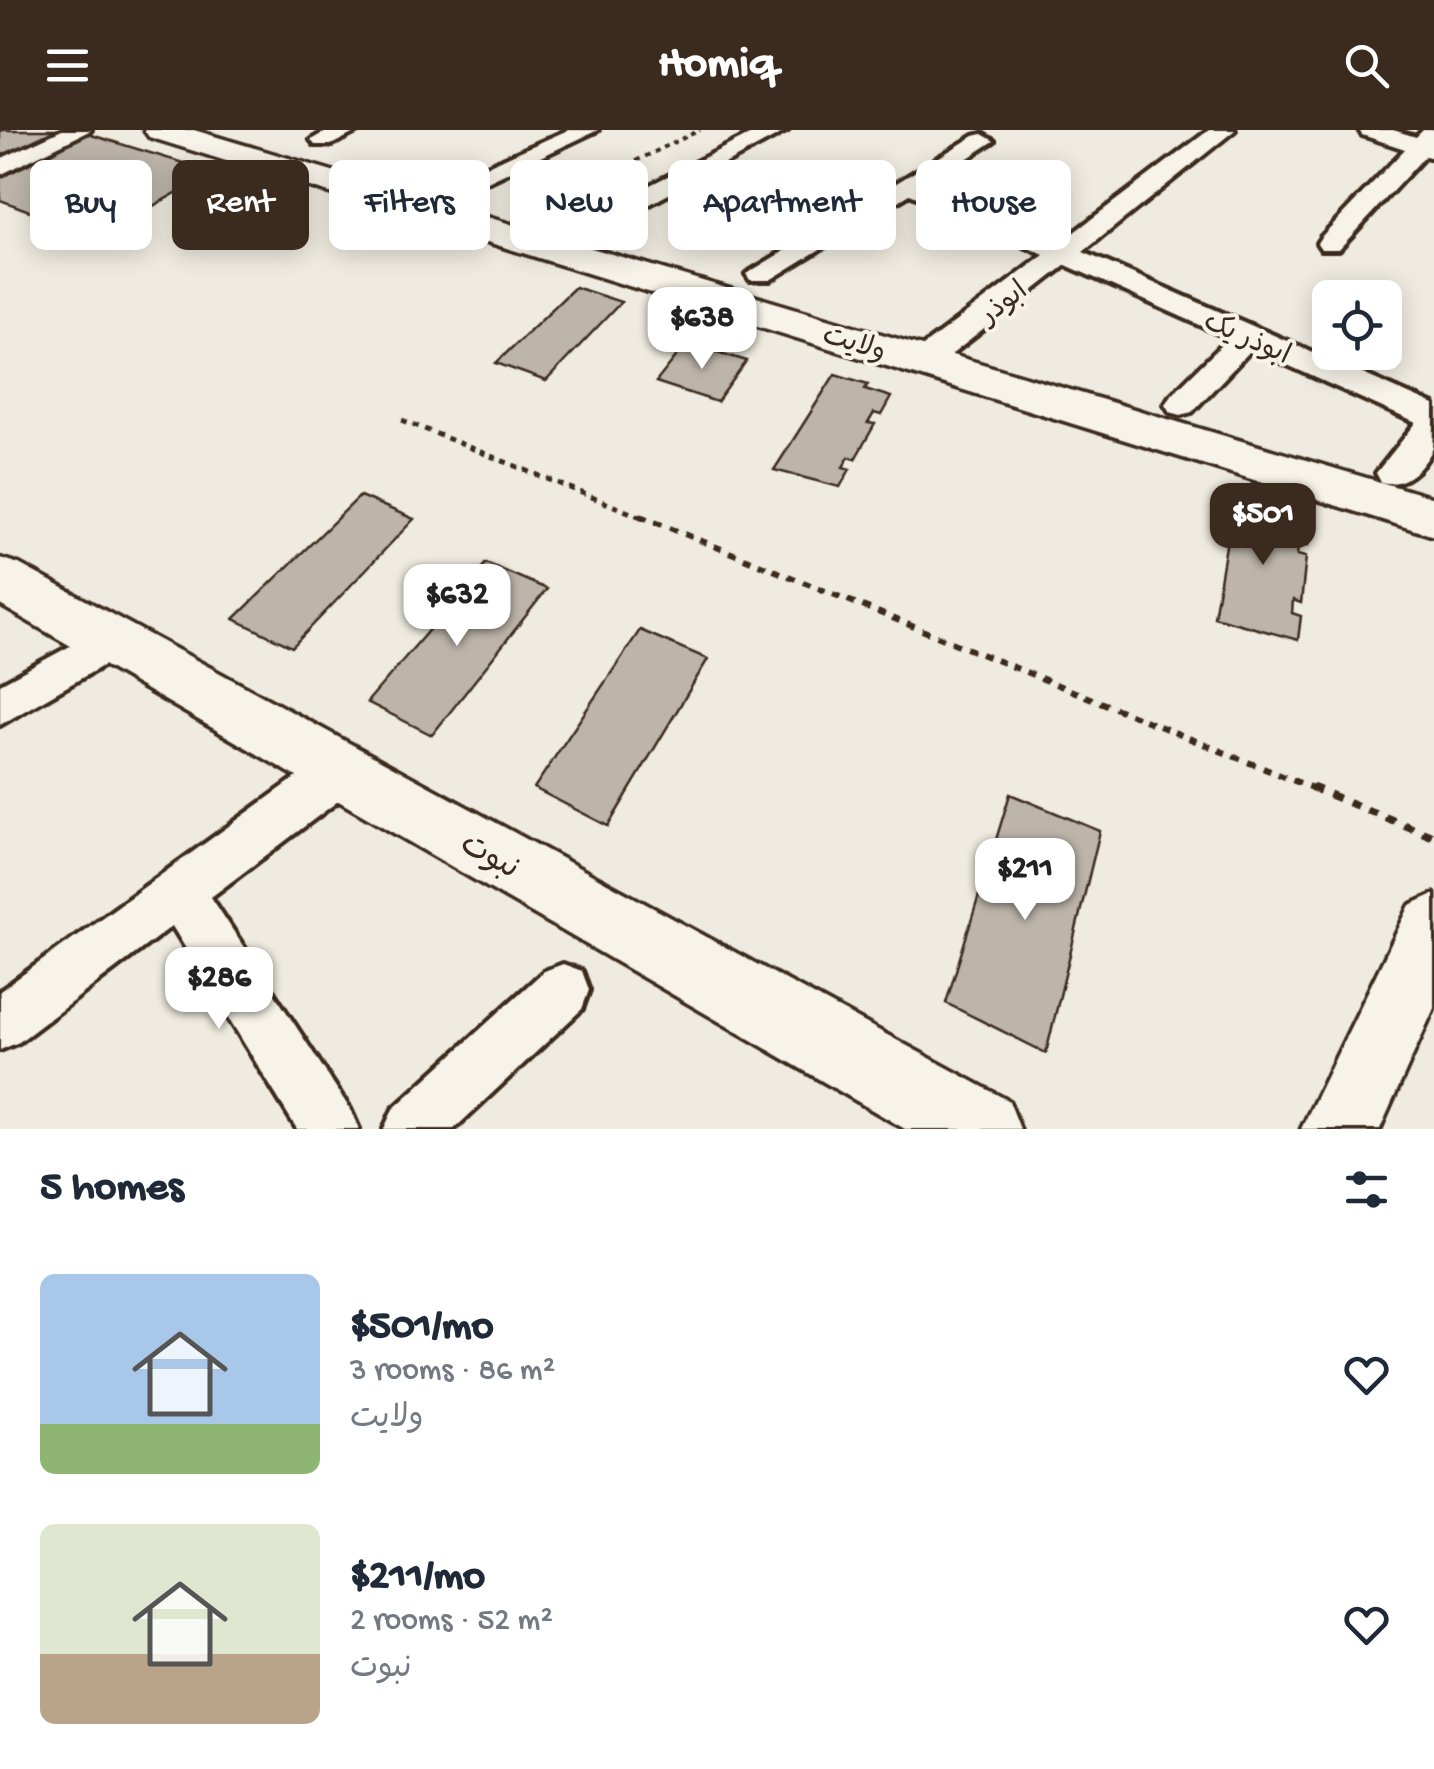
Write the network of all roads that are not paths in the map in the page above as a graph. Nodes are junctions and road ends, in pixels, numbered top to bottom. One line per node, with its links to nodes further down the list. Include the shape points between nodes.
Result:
1 (80, 130): 11 (street)
2 (160, 130): 13 (street, ولایت)
3 (348, 130): 8 (street)
4 (586, 130): 12 (street)
5 (776, 130): 15 (street)
6 (1224, 130): 18 (street, ابوذر)
7 (1370, 130): 10 (street)
8 (323, 140)
9 (982, 141): 14 (street)
10 (1429, 143): 16 (street)
11 (0, 168)
12 (490, 173)
13 (329, 181)
14 (910, 184): 18 (street, ابوذر یک); 19 (street)
15 (648, 196)
16 (1330, 243)
17 (554, 250): 21 (street, ولایت)
18 (1062, 254): 20 (street, ابوذر یک); 21 (street, ابوذر)
19 (760, 274)
20 (1248, 336): 22 (street); 23 (street, ابوذر یک)
21 (922, 362): 25 (street, ولایت)
22 (1181, 404)
23 (1434, 421): 24 (street)
24 (1393, 473)
25 (1434, 517)
26 (0, 579): 27 (street, نبوت)
27 (110, 641): 28 (street); 29 (street, نبوت)
28 (0, 706)
29 (342, 771): 30 (street); 36 (street, نبوت)
30 (178, 890): 33 (street); 34 (street)
31 (1434, 929): 37 (street)
32 (563, 990): 35 (street)
33 (0, 1023)
34 (330, 1129)
35 (413, 1129)
36 (981, 1129)
37 (1340, 1129)

